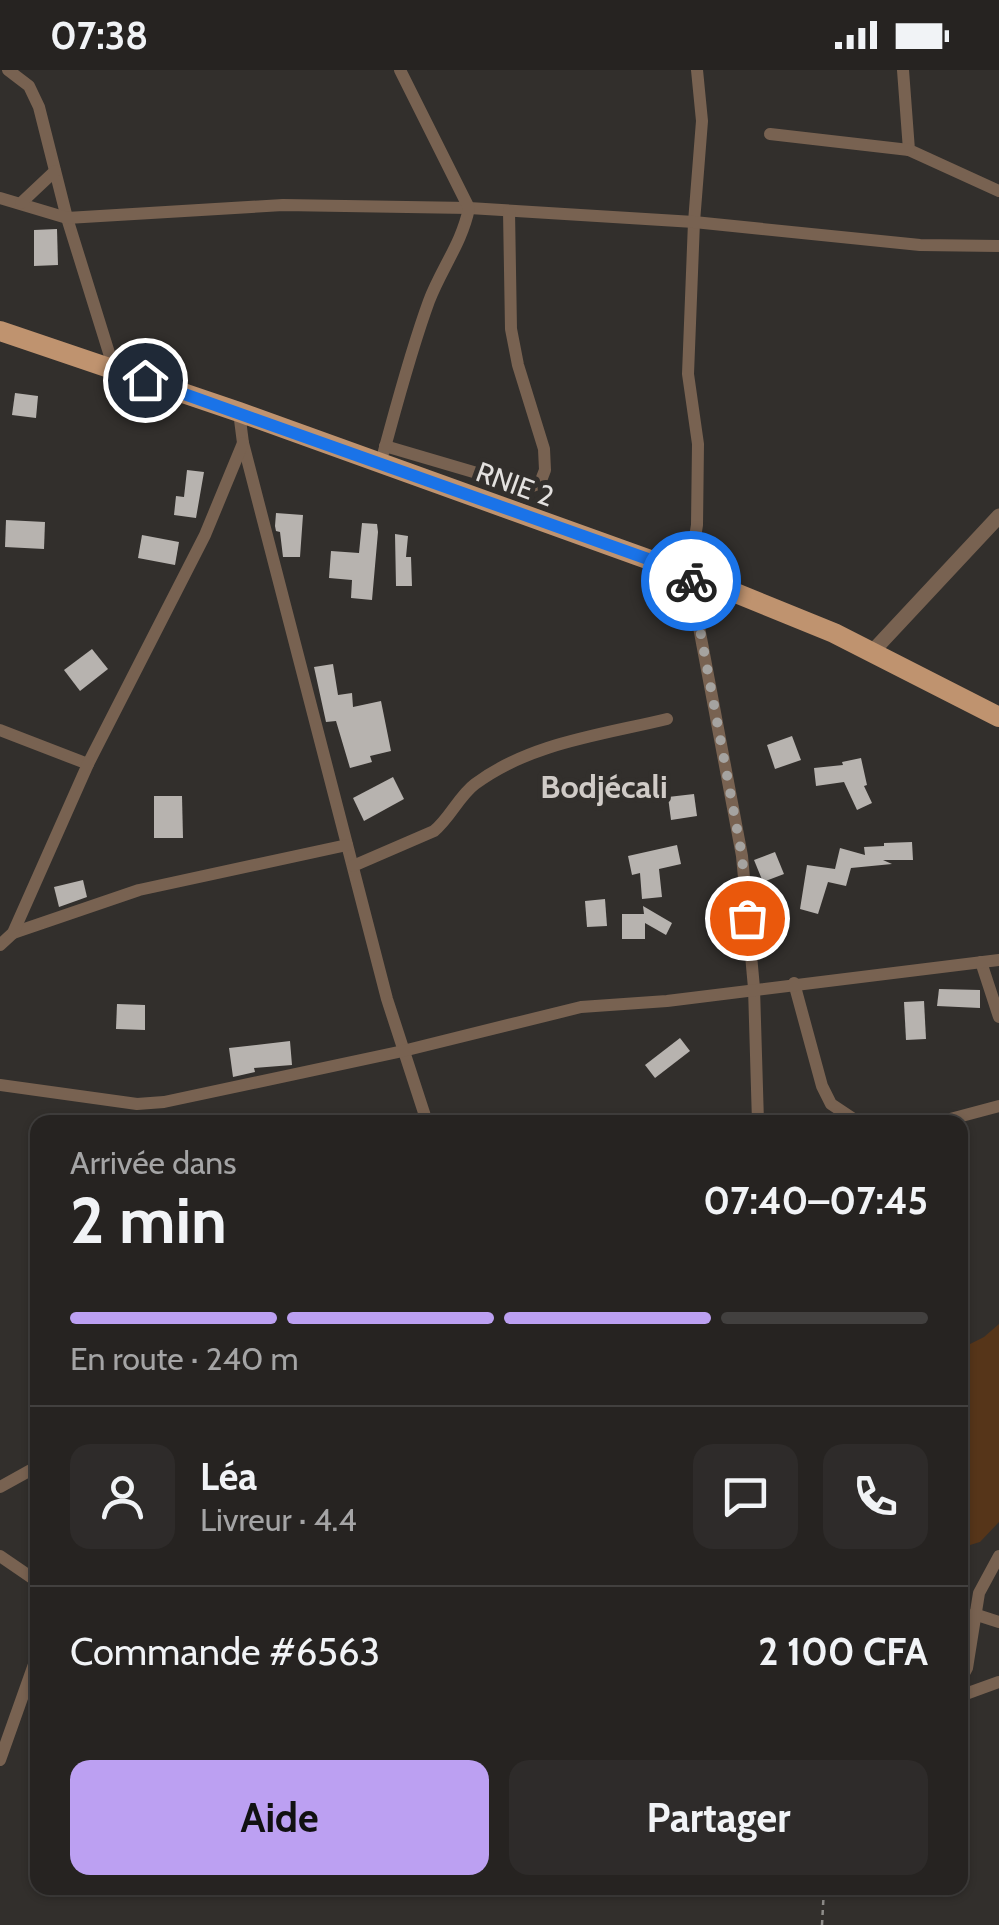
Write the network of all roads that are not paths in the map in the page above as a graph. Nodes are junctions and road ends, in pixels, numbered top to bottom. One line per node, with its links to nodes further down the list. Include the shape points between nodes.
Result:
1 (8, 70): 7 (street, via 29,86 39,107)
2 (400, 70): 11 (street)
3 (697, 70): 14 (street, via 702,121)
4 (903, 70): 6 (street)
5 (770, 134): 6 (street)
6 (910, 150): 8 (street)
7 (54, 171): 10 (street); 13 (street)
8 (999, 191)
9 (0, 198): 10 (street)
10 (21, 203): 13 (street)
11 (469, 208): 12 (street); 13 (street, via 283,205); 20 (street, via 416,334)
12 (509, 211): 14 (street); 20 (street, via 512,329 544,450 540,484 528,488)
13 (67, 218): 17 (street)
14 (694, 222): 15 (street, via 920,245); 22 (street, via 688,374 698,444)
15 (999, 246)
16 (0, 332): 17 (main road, RNIE 2 / RNIE 2)
17 (114, 368): 18 (main road, RNIE 2 / RNIE 2)
18 (239, 412): 19 (street); 20 (main road, RNIE 2 / RNIE 2)
19 (243, 442): 27 (street, via 205,535); 28 (street)
20 (383, 454): 22 (main road, RNIE 2 / RNIE 2)
21 (999, 516): 23 (street)
22 (690, 574): 23 (main road, RNIE 2 / RNIE 2); 35 (street, via 742,856)
23 (873, 651): 24 (main road, RNIE 2 / RNIE 2)
24 (999, 717)
25 (667, 719): 29 (street, via 527,753 471,787 434,831)
26 (0, 730): 27 (street)
27 (88, 764): 30 (street)
28 (347, 845): 29 (street); 30 (street, via 139,890)
29 (352, 866): 37 (street)
30 (13, 932): 31 (street)
31 (0, 945)
32 (999, 960): 33 (street)
33 (981, 962): 34 (street); 36 (street)
34 (794, 984): 35 (street); 42 (street, via 822,1086 831,1104)
35 (754, 988): 37 (street, via 581,1007); 41 (street)
36 (999, 1017)
37 (402, 1051): 38 (street, via 164,1102); 40 (street)
38 (0, 1086)
39 (999, 1106): 43 (street)
40 (425, 1115)
41 (758, 1115)
42 (848, 1115)
43 (965, 1115)
44 (30, 1471): 45 (street)
45 (0, 1488)
46 (0, 1556): 48 (street)
47 (999, 1556): 49 (street)
48 (30, 1577)
49 (974, 1614): 50 (street); 51 (street)
50 (999, 1622)
51 (968, 1660)
52 (30, 1676): 55 (street)
53 (999, 1682): 54 (street)
54 (968, 1693)
55 (0, 1760)

